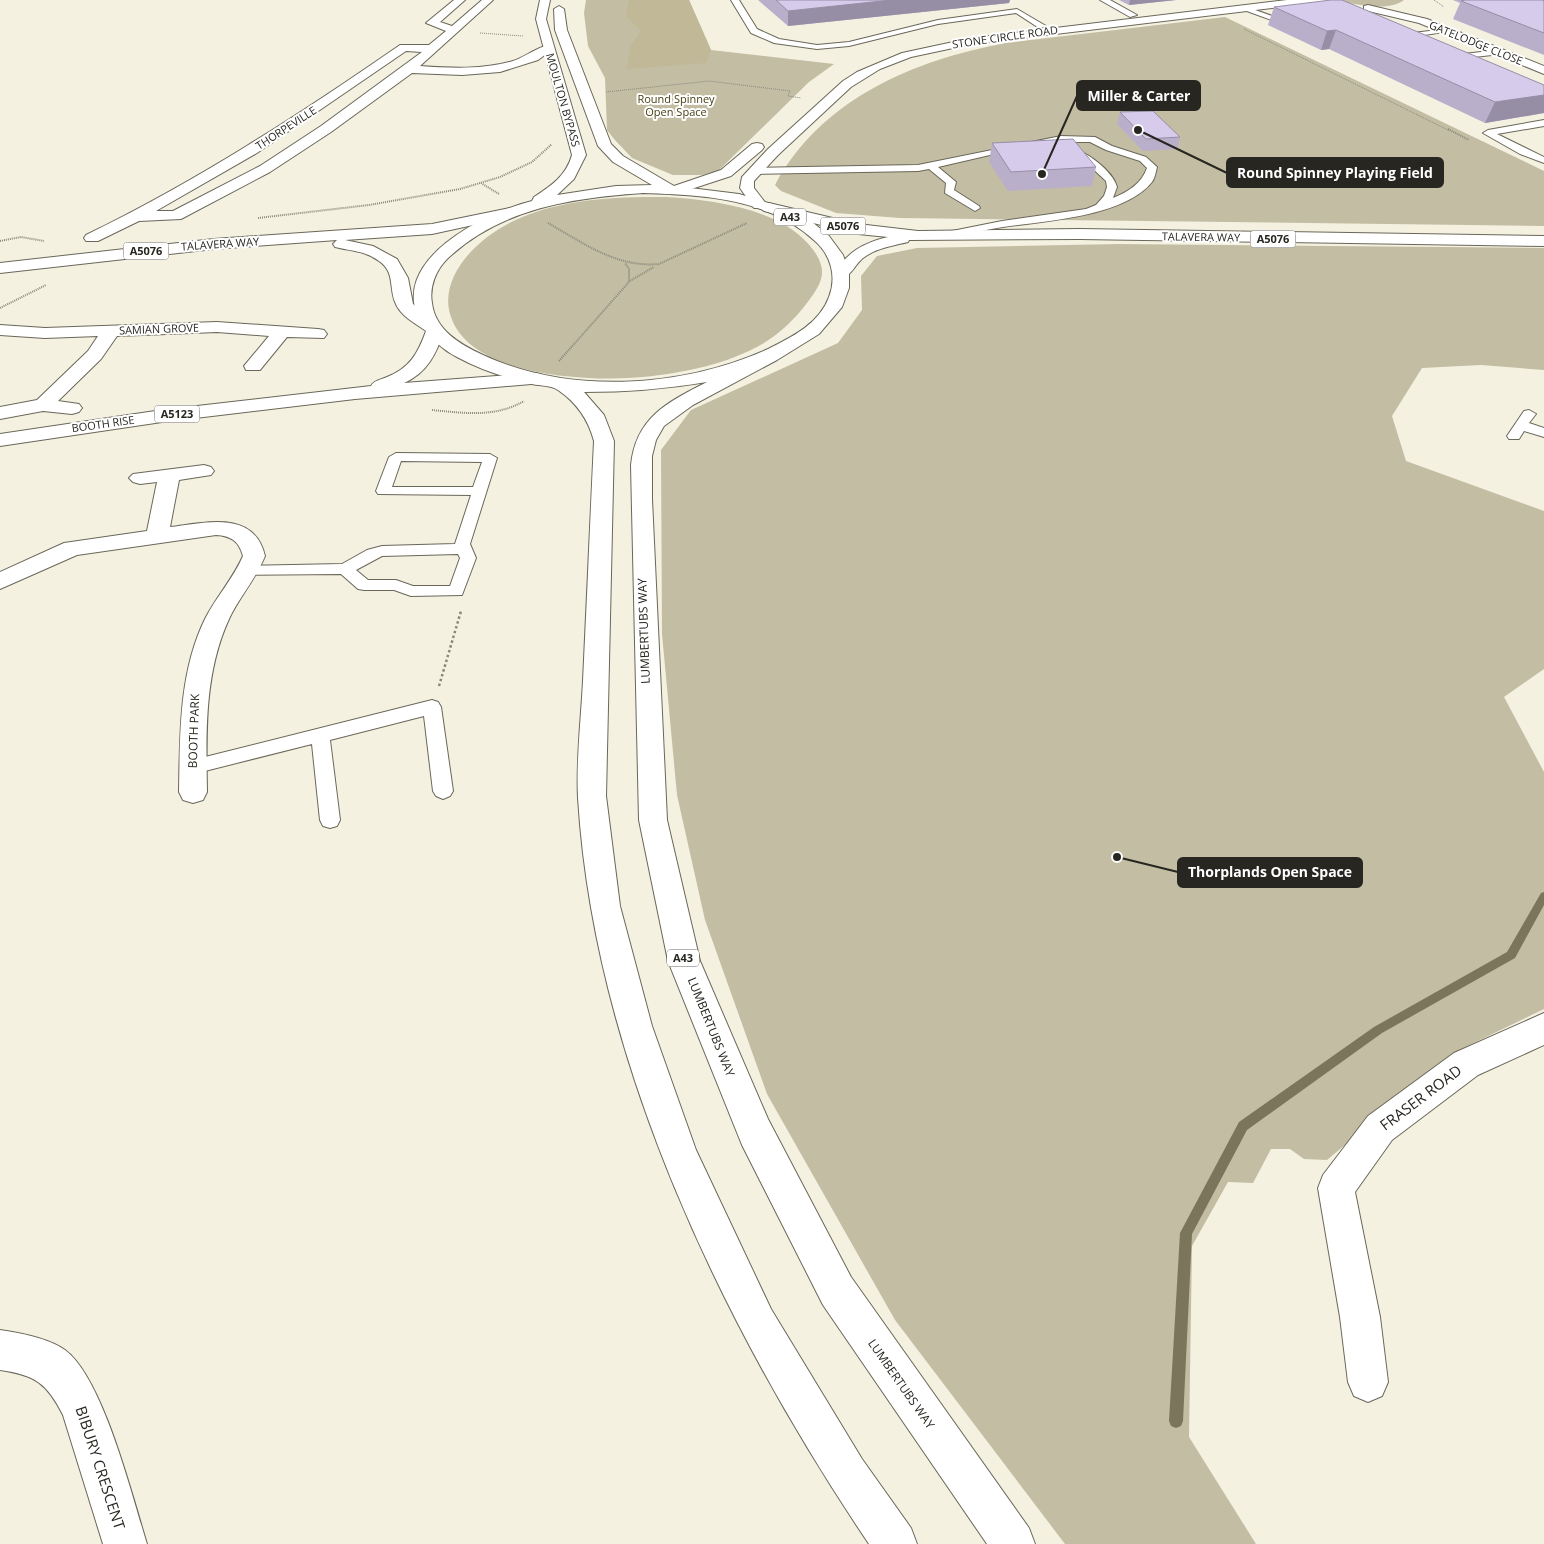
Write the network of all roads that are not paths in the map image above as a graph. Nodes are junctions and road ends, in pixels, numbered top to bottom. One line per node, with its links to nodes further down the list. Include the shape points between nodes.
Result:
1 (460, 0): 19 (main road, via 432,23)
2 (488, 0): 19 (main road, THORPEVILLE)
3 (545, 0): 20 (main road, MOULTON BYPASS / A43, via 541,18)
4 (562, 0): 37 (main road, MOULTON BYPASS / A43, via 561,30 606,146 618,159)
5 (734, 0): 16 (lane, via 749,27 760,35 818,47 848,44 938,22 1019,8)
6 (1104, 0): 13 (lane)
7 (1265, 0): 13 (main road, STONE CIRCLE ROAD)
8 (1322, 0): 9 (main road, STONE CIRCLE ROAD)
9 (1337, 3): 11 (main road, STONE CIRCLE ROAD); 12 (main road, STONE CIRCLE ROAD, via 1306,2)
10 (1406, 4): 11 (main road, STONE CIRCLE ROAD); 15 (main road, GATELODGE CLOSE)
11 (1359, 7): 15 (main road, GATELODGE CLOSE)
12 (1247, 8): 14 (lane, via 1274,19); 36 (main road, STONE CIRCLE ROAD, via 972,41 890,60 847,84)
13 (1133, 15): 16 (main road, STONE CIRCLE ROAD)
14 (1308, 15)
15 (1423, 21): 18 (main road, GATELODGE CLOSE)
16 (1042, 26): 24 (main road, STONE CIRCLE ROAD, via 937,39 907,45)
17 (1389, 26): 18 (lane, via 1412,35)
18 (1446, 31): 22 (main road, GATELODGE CLOSE)
19 (452, 32): 21 (main road, THORPEVILLE)
20 (548, 48): 27 (main road, via 527,61); 30 (main road, MOULTON BYPASS / A43)
21 (432, 49): 28 (main road, THORPEVILLE); 43 (main road, THORPEVILLE, via 404,47 257,148)
22 (1498, 52): 23 (lane); 26 (main road, GATELODGE CLOSE)
23 (1444, 59)
24 (859, 62)
25 (1544, 62): 26 (main road, GATELODGE CLOSE)
26 (1530, 65): 29 (main road, GATELODGE CLOSE)
27 (508, 67): 28 (main road, via 446,71); 30 (main road)
28 (408, 69): 43 (main road, THORPEVILLE, via 299,147 204,203 176,216)
29 (1544, 70)
30 (544, 73): 39 (main road, MOULTON BYPASS / A43, via 579,155 577,167 568,179)
31 (1544, 123): 34 (lane, via 1488,133)
32 (764, 140): 37 (main road, via 726,173)
33 (1020, 146): 35 (lane); 40 (lane, via 1064,150 1092,162 1111,182 1109,198); 40 (lane, via 1092,138 1109,148 1143,159 1152,167 1148,180 1127,196)
34 (1544, 160)
35 (932, 166): 36 (lane, via 893,170); 41 (lane, via 951,182 949,191)
36 (755, 170): 38 (main road, via 747,180 747,188)
37 (674, 190): 38 (main road, A43, via 720,195); 39 (main road, A43, via 593,193)
38 (764, 206): 44 (main road, TALAVERA WAY / A5076, via 858,229); 50 (main road, A43, via 819,235 838,259)
39 (527, 207): 42 (main road, A43)
40 (1100, 207): 45 (lane, via 1070,216 1002,224)
41 (975, 208)
42 (510, 213): 47 (main road, TALAVERA WAY / A5076, via 432,229); 51 (main road, A43, via 465,235 434,263 422,294 424,311)
43 (139, 216): 46 (main road, THORPEVILLE)
44 (918, 236): 45 (main road, TALAVERA WAY / A5076); 50 (main road, TALAVERA WAY / A5076, via 862,251 851,258)
45 (945, 236): 48 (main road, TALAVERA WAY / A5076, via 1080,234)
46 (92, 238)
47 (292, 239): 49 (main road, TALAVERA WAY / A5076, via 158,249); 51 (main road, TALAVERA WAY / A5076, via 369,249 386,257 396,268 404,303 414,315)
48 (1544, 241)
49 (0, 268)
50 (842, 273): 56 (main road, A43, via 840,294 828,316 804,337)
51 (434, 328): 58 (main road, A43, via 452,346 502,371); 59 (main road, BOOTH RISE / A5123, via 428,353 420,365 407,375)
52 (0, 330): 53 (main road, SAMIAN GROVE, via 23,333)
53 (111, 331): 54 (main road, SAMIAN GROVE, via 217,327); 60 (main road, via 95,355)
54 (283, 331): 55 (main road, SAMIAN GROVE); 57 (main road)
55 (318, 334)
56 (771, 356): 58 (main road, A43, via 736,369 651,385 606,387); 85 (main road, LUMBERTUBS WAY / A43, via 666,412 650,430 642,453 641,529 653,820 684,961 755,1132 837,1291)
57 (253, 366)
58 (552, 375): 59 (main road, BOOTH RISE / A5123); 84 (main road, A43, via 590,406 604,441 592,796 605,906 635,1026 680,1156 757,1322 847,1474)
59 (355, 393): 65 (main road, BOOTH RISE / A5123, via 162,416)
60 (42, 405): 61 (main road); 62 (main road)
61 (72, 408)
62 (0, 413)
63 (1521, 425): 64 (lane)
64 (1544, 433)
65 (0, 440)
66 (204, 471): 67 (main road)
67 (169, 475): 68 (main road); 70 (main road)
68 (140, 478)
69 (480, 491): 69 (lane, via 490,458 396,457 383,491); 71 (lane, via 462,544)
70 (157, 535): 73 (main road, BOOTH PARK, via 216,528 238,532 253,549 254,556); 74 (main road, BOOTH PARK, via 72,548)
71 (466, 553): 72 (lane, via 384,551); 72 (lane, via 456,592 364,585)
72 (344, 570): 73 (lane)
73 (246, 571): 76 (main road, BOOTH PARK, via 217,620 200,667 194,703)
74 (0, 581)
75 (320, 734): 76 (lane); 77 (lane, via 432,707); 79 (lane)
76 (193, 767): 78 (main road, BOOTH PARK)
77 (443, 791)
78 (192, 792)
79 (330, 820)
80 (1544, 1029): 82 (main road, FRASER ROAD, via 1466,1064 1380,1128 1336,1188 1360,1317)
81 (0, 1350): 83 (main road, BIBURY CRESCENT, via 22,1353 50,1364 69,1383 82,1408)
82 (1368, 1382)
83 (125, 1544)
84 (895, 1544)
85 (1014, 1544)

